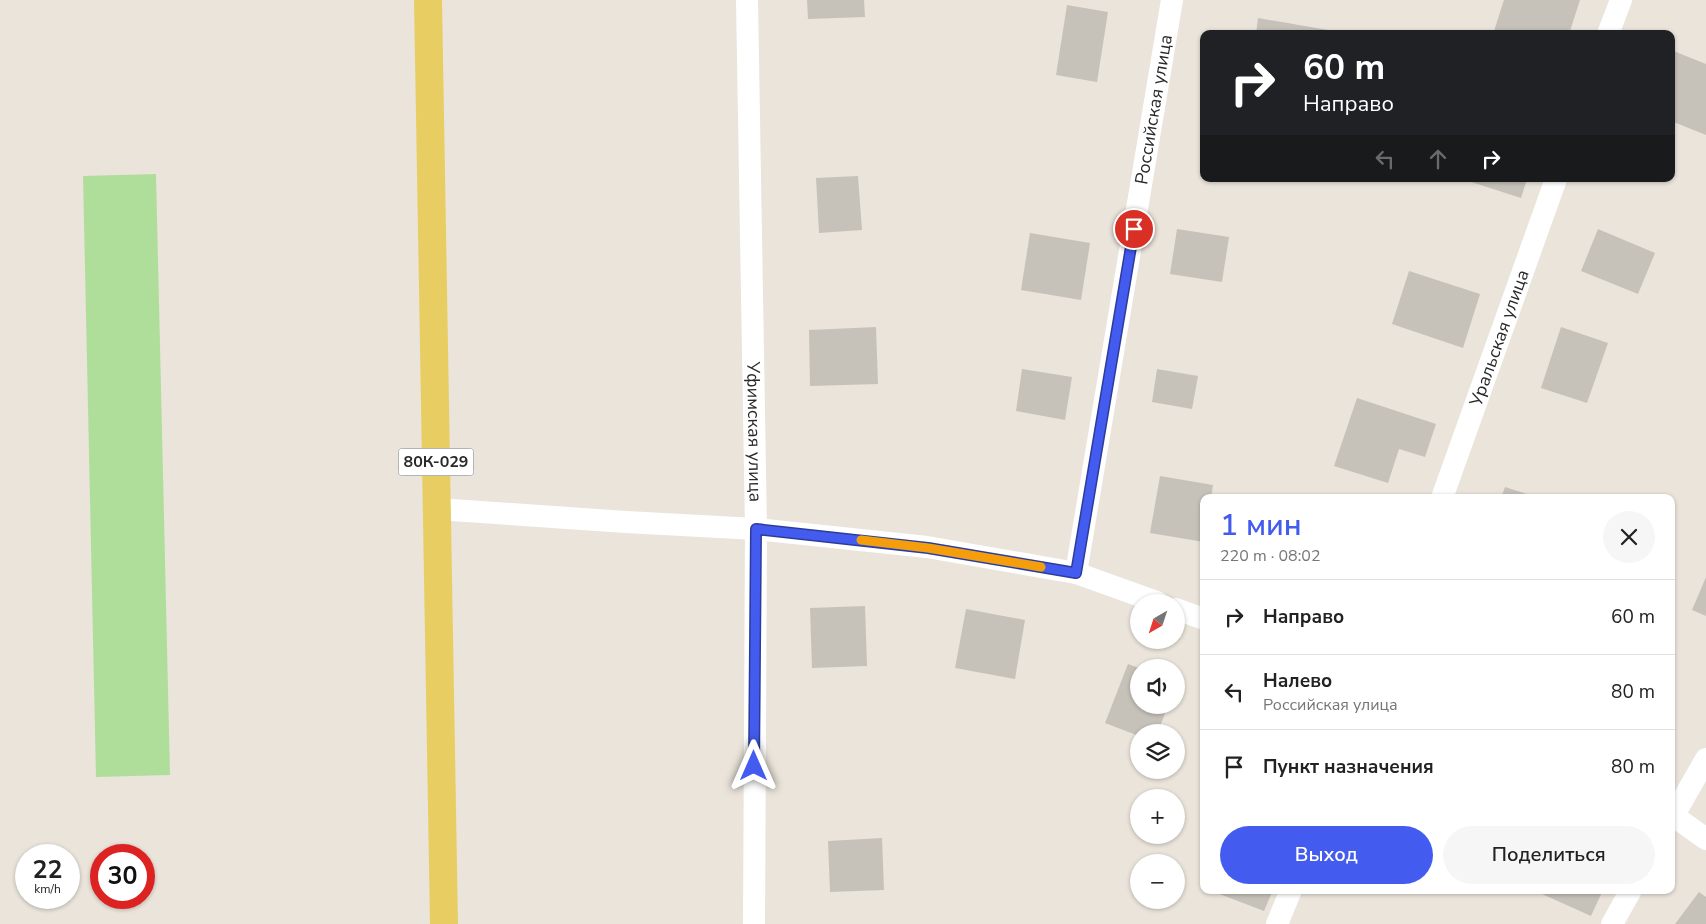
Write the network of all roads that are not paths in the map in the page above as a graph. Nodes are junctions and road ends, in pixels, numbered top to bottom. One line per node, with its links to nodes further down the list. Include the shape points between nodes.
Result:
1 (428, 0): 8 (main road, 80К-029)
2 (747, 0): 9 (street, Уфимская улица)
3 (1172, 0): 10 (street, Российская улица)
4 (1621, 0): 5 (street)
5 (1610, 30)
6 (1555, 182): 7 (street, Уральская улица)
7 (1443, 494)
8 (437, 509): 9 (street); 20 (main road, 80К-029)
9 (756, 529): 10 (street, via 928,548); 21 (street, Уфимская улица)
10 (1076, 573): 11 (street)
11 (1135, 594)
12 (1185, 612): 13 (street)
13 (1200, 618)
14 (1706, 758): 15 (street)
15 (1675, 812)
16 (1675, 819): 17 (street)
17 (1706, 839)
18 (1289, 894): 22 (street)
19 (1629, 894): 23 (street)
20 (444, 924)
21 (754, 924)
22 (1277, 924)
23 (1612, 924)

